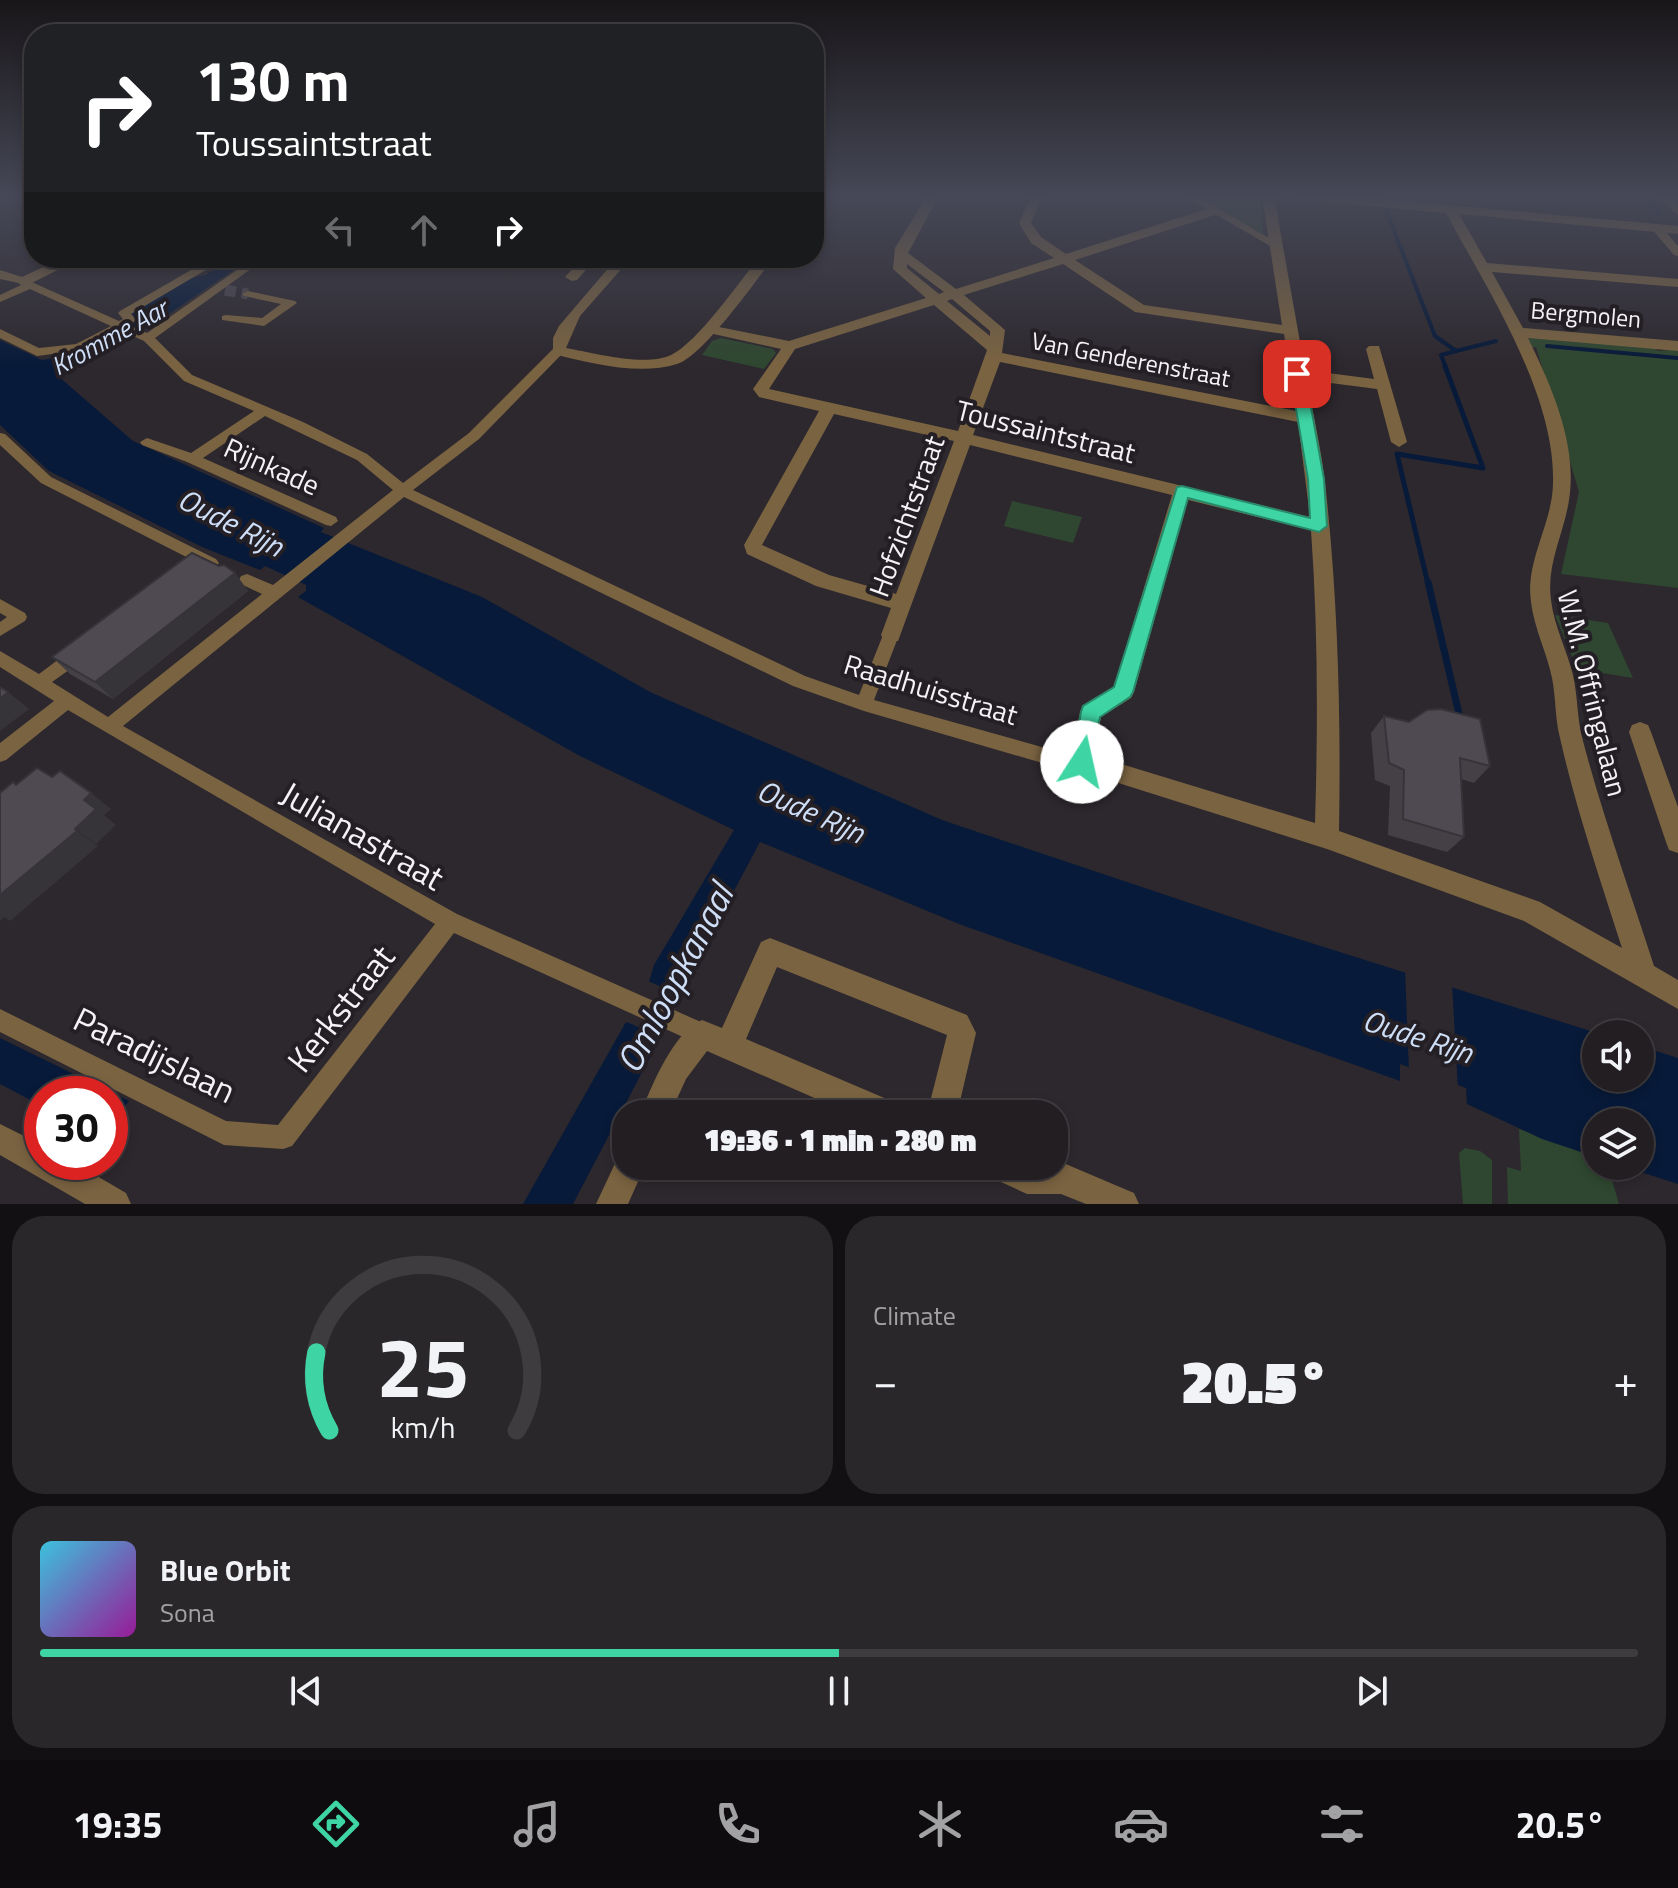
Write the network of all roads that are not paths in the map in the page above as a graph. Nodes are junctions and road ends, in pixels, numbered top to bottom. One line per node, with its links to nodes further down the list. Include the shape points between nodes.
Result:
1 (904, 252): 20 (street, via 900,269)
2 (1055, 252): 6 (street)
3 (1085, 252): 6 (street)
4 (1277, 252): 25 (street)
5 (1473, 252): 7 (street, Bergmolen)
6 (1064, 259): 20 (street); 25 (street, via 1140,309)
7 (1481, 267): 18 (street, Bergmolen); 26 (street, Bergmolen)
8 (55, 268): 17 (street)
9 (196, 268): 14 (street)
10 (248, 268): 28 (street)
11 (580, 268): 16 (street)
12 (615, 268): 32 (street, via 587,299)
13 (758, 268): 24 (street)
14 (200, 269): 23 (street, via 124,313 130,320)
15 (0, 274): 17 (street)
16 (572, 277)
17 (26, 283): 21 (street); 23 (street, Raadhuisstraat)
18 (1678, 283)
19 (248, 294): 22 (street, via 291,303 264,322)
20 (945, 297): 29 (street); 33 (street)
21 (0, 299)
22 (226, 318)
23 (123, 325): 27 (street, via 79,347 37,352); 28 (street, Raadhuisstraat)
24 (709, 329): 29 (street); 32 (street, via 684,356 665,363 635,364)
25 (1290, 330): 34 (street)
26 (1515, 332): 30 (street, Bergmolen); 67 (street, W.M. Offringalaan, via 1559,441 1562,507 1541,563 1541,606 1564,680 1570,737)
27 (0, 333)
28 (143, 336): 37 (street, Raadhuisstraat, via 188,378)
29 (790, 346): 36 (street, Toussaintstraat, via 761,389)
30 (1678, 346)
31 (1374, 349): 35 (street)
32 (558, 351): 44 (street, via 474,436)
33 (994, 351): 38 (street, Van Genderenstraat); 40 (street, Hofzichtstraat)
34 (1297, 374): 35 (street); 38 (street)
35 (1384, 385): 42 (street)
36 (829, 408): 40 (street, Toussaintstraat); 51 (street, via 754,549 823,581)
37 (264, 410): 43 (street, Rijnkade); 44 (street, Raadhuisstraat, via 362,457)
38 (1305, 418): 47 (street)
39 (0, 437): 48 (street, via 46,480 198,564)
40 (965, 438): 45 (street, Toussaintstraat); 51 (street, Hofzichtstraat)
41 (147, 442): 43 (street, Rijnkade)
42 (1399, 442)
43 (192, 459): 46 (street, Rijnkade)
44 (403, 491): 50 (street); 59 (street, Raadhuisstraat, via 799,681)
45 (1182, 491): 47 (street, Toussaintstraat); 63 (street, via 1123,692 1091,712)
46 (331, 521)
47 (1319, 526): 64 (street, via 1325,588)
48 (224, 569)
49 (247, 580): 50 (street)
50 (282, 587): 60 (street)
51 (904, 604): 54 (street, Hofzichtstraat)
52 (0, 605): 53 (street, via 19,617)
53 (0, 630)
54 (891, 635): 59 (street, Hofzichtstraat)
55 (92, 643): 57 (street)
56 (0, 658): 57 (street, Julianastraat)
57 (40, 682): 58 (street, Julianastraat)
58 (69, 700): 60 (street, Julianastraat); 62 (street)
59 (864, 704): 63 (street, Raadhuisstraat)
60 (109, 727): 66 (street, Julianastraat)
61 (1640, 732): 65 (street)
62 (0, 754)
63 (1082, 762): 64 (street, Raadhuisstraat)
64 (1327, 838): 67 (street, Raadhuisstraat, via 1531,911)
65 (1678, 842)
66 (450, 921): 70 (street, Julianastraat); 75 (street, Kerkstraat)
67 (1644, 977): 68 (street, Raadhuisstraat)
68 (1678, 995)
69 (0, 1020): 75 (street, Paradijslaan, via 224,1133)
70 (702, 1034): 71 (street); 72 (street)
71 (729, 1045): 73 (street); 74 (street, via 770,951 957,1025 962,1033)
72 (662, 1100)
73 (853, 1100)
74 (945, 1100)
75 (283, 1137)
76 (0, 1139): 77 (street)
77 (24, 1152)
78 (74, 1180): 81 (street)
79 (623, 1180): 82 (street)
80 (1066, 1180): 83 (street)
81 (115, 1204)
82 (612, 1204)
83 (1123, 1204)

